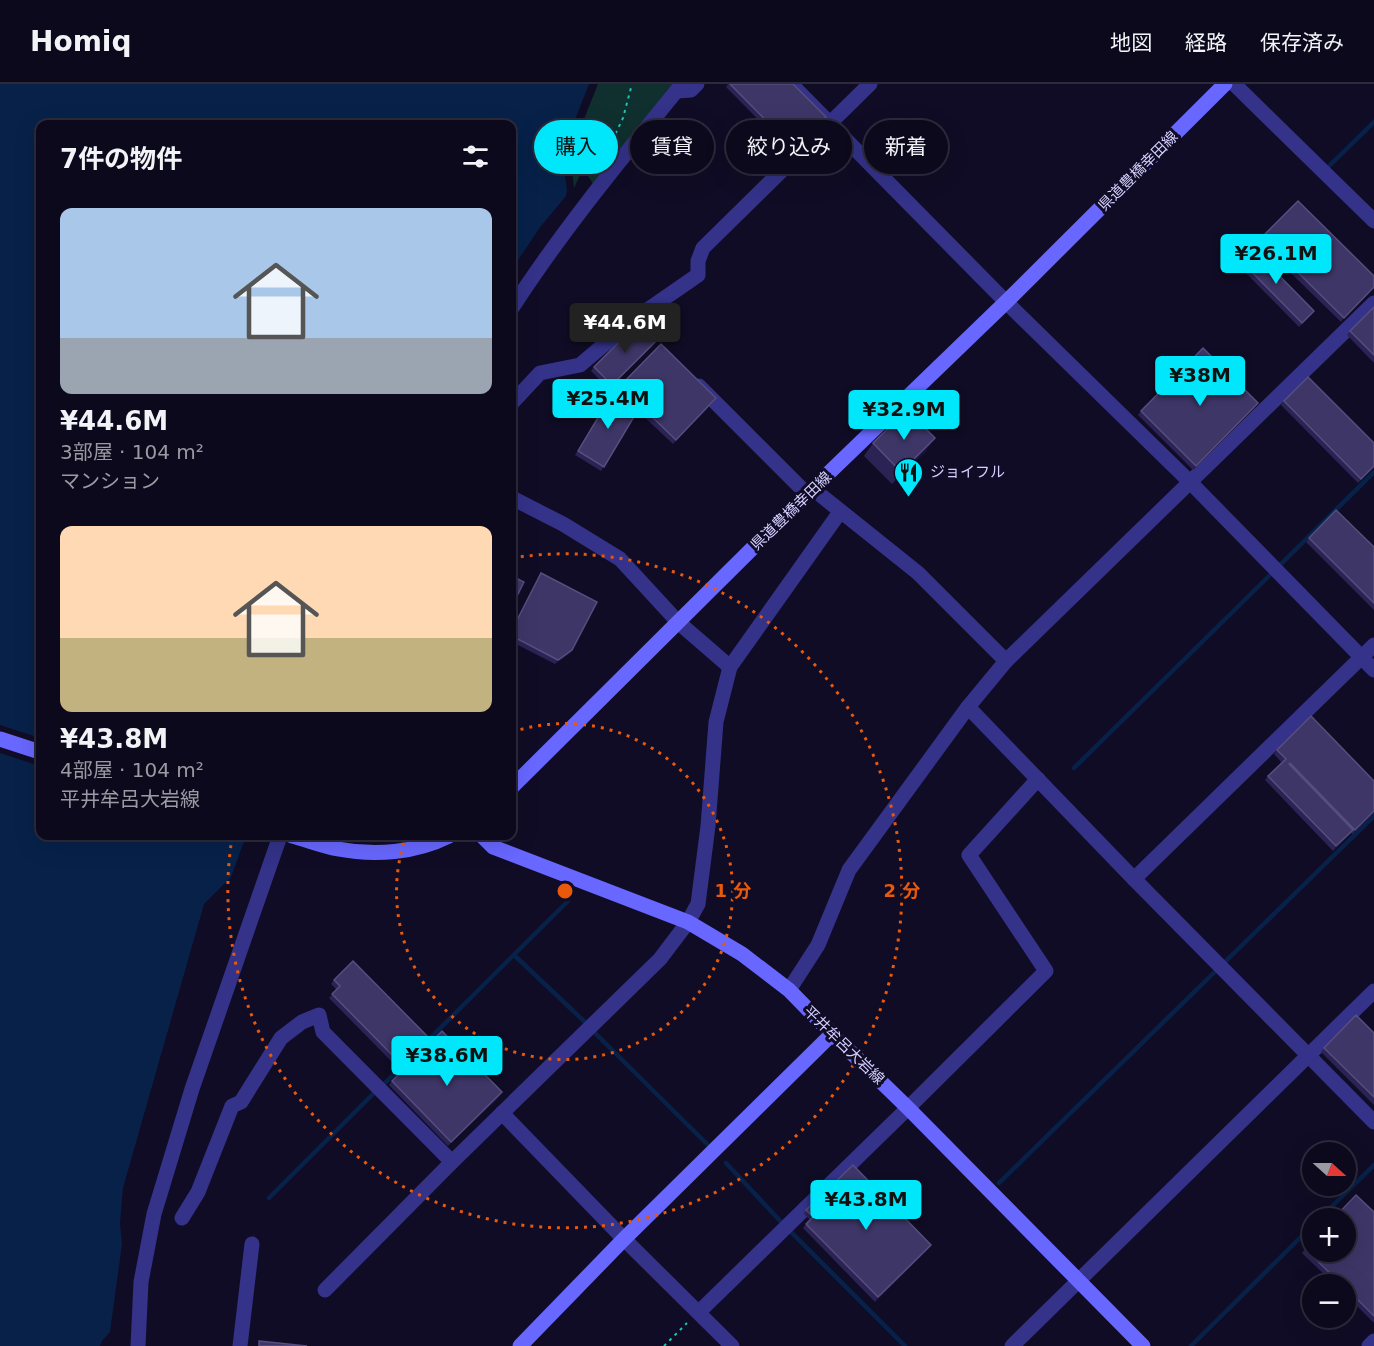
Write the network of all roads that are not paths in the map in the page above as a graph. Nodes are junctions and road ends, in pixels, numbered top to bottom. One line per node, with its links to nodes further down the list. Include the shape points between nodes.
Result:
1 (697, 84): 6 (street, via 691,90)
2 (791, 84): 7 (street)
3 (870, 84): 8 (street)
4 (1225, 84): 13 (main road, 県道豊橋幸田線)
5 (1234, 84): 11 (street)
6 (680, 87): 12 (street, via 578,213)
7 (827, 120)
8 (835, 120)
9 (852, 145): 13 (street)
10 (779, 174): 16 (street, via 703,248 698,275 580,365 540,373)
11 (1374, 221)
12 (516, 302)
13 (1005, 302): 17 (street); 18 (main road, 県道豊橋幸田線)
14 (1374, 303): 17 (street)
15 (691, 378): 18 (street)
16 (516, 399)
17 (1191, 483): 23 (street); 24 (street)
18 (810, 492): 20 (street); 21 (main road, 県道豊橋幸田線)
19 (516, 500): 21 (street, via 620,560)
20 (840, 512): 24 (street, via 918,573); 25 (street)
21 (678, 622): 25 (street); 31 (main road, 県道豊橋幸田線)
22 (1374, 645): 23 (street)
23 (1362, 657): 26 (street); 36 (street)
24 (1006, 661): 27 (street)
25 (730, 667): 37 (street, via 716,722 698,904)
26 (1374, 670)
27 (968, 707): 30 (street); 38 (street, via 849,870 818,945)
28 (0, 739): 29 (main road)
29 (36, 751)
30 (1038, 779): 36 (street); 42 (street, via 969,855 1046,970)
31 (516, 783)
32 (279, 840): 53 (street, via 192,1089 154,1214 141,1282)
33 (306, 840): 34 (main road, via 361,852 404,850)
34 (438, 840)
35 (486, 840): 37 (main road, 平井牟呂大岩線, via 493,847)
36 (1134, 879): 41 (street)
37 (688, 922): 38 (main road, 平井牟呂大岩線, via 742,954); 43 (street, via 660,959)
38 (789, 990): 40 (main road, 平井牟呂大岩線)
39 (1374, 991): 41 (street)
40 (832, 1034): 42 (main road, 平井牟呂大岩線); 47 (main road)
41 (1308, 1054): 44 (street); 49 (street)
42 (908, 1108): 49 (main road, 平井牟呂大岩線); 51 (street)
43 (502, 1113): 45 (street); 47 (street)
44 (1374, 1122)
45 (452, 1162): 46 (street, via 323,1032 319,1016 302,1022 281,1038 241,1102 232,1106 198,1192); 50 (street)
46 (182, 1218)
47 (624, 1239): 51 (street); 55 (main road)
48 (252, 1244): 54 (street)
49 (1079, 1281): 57 (street); 58 (main road, 平井牟呂大岩線)
50 (325, 1290)
51 (699, 1312): 56 (street)
52 (1374, 1341): 59 (street)
53 (138, 1346)
54 (240, 1346)
55 (520, 1346)
56 (732, 1346)
57 (1012, 1346)
58 (1143, 1346)
59 (1369, 1346)

